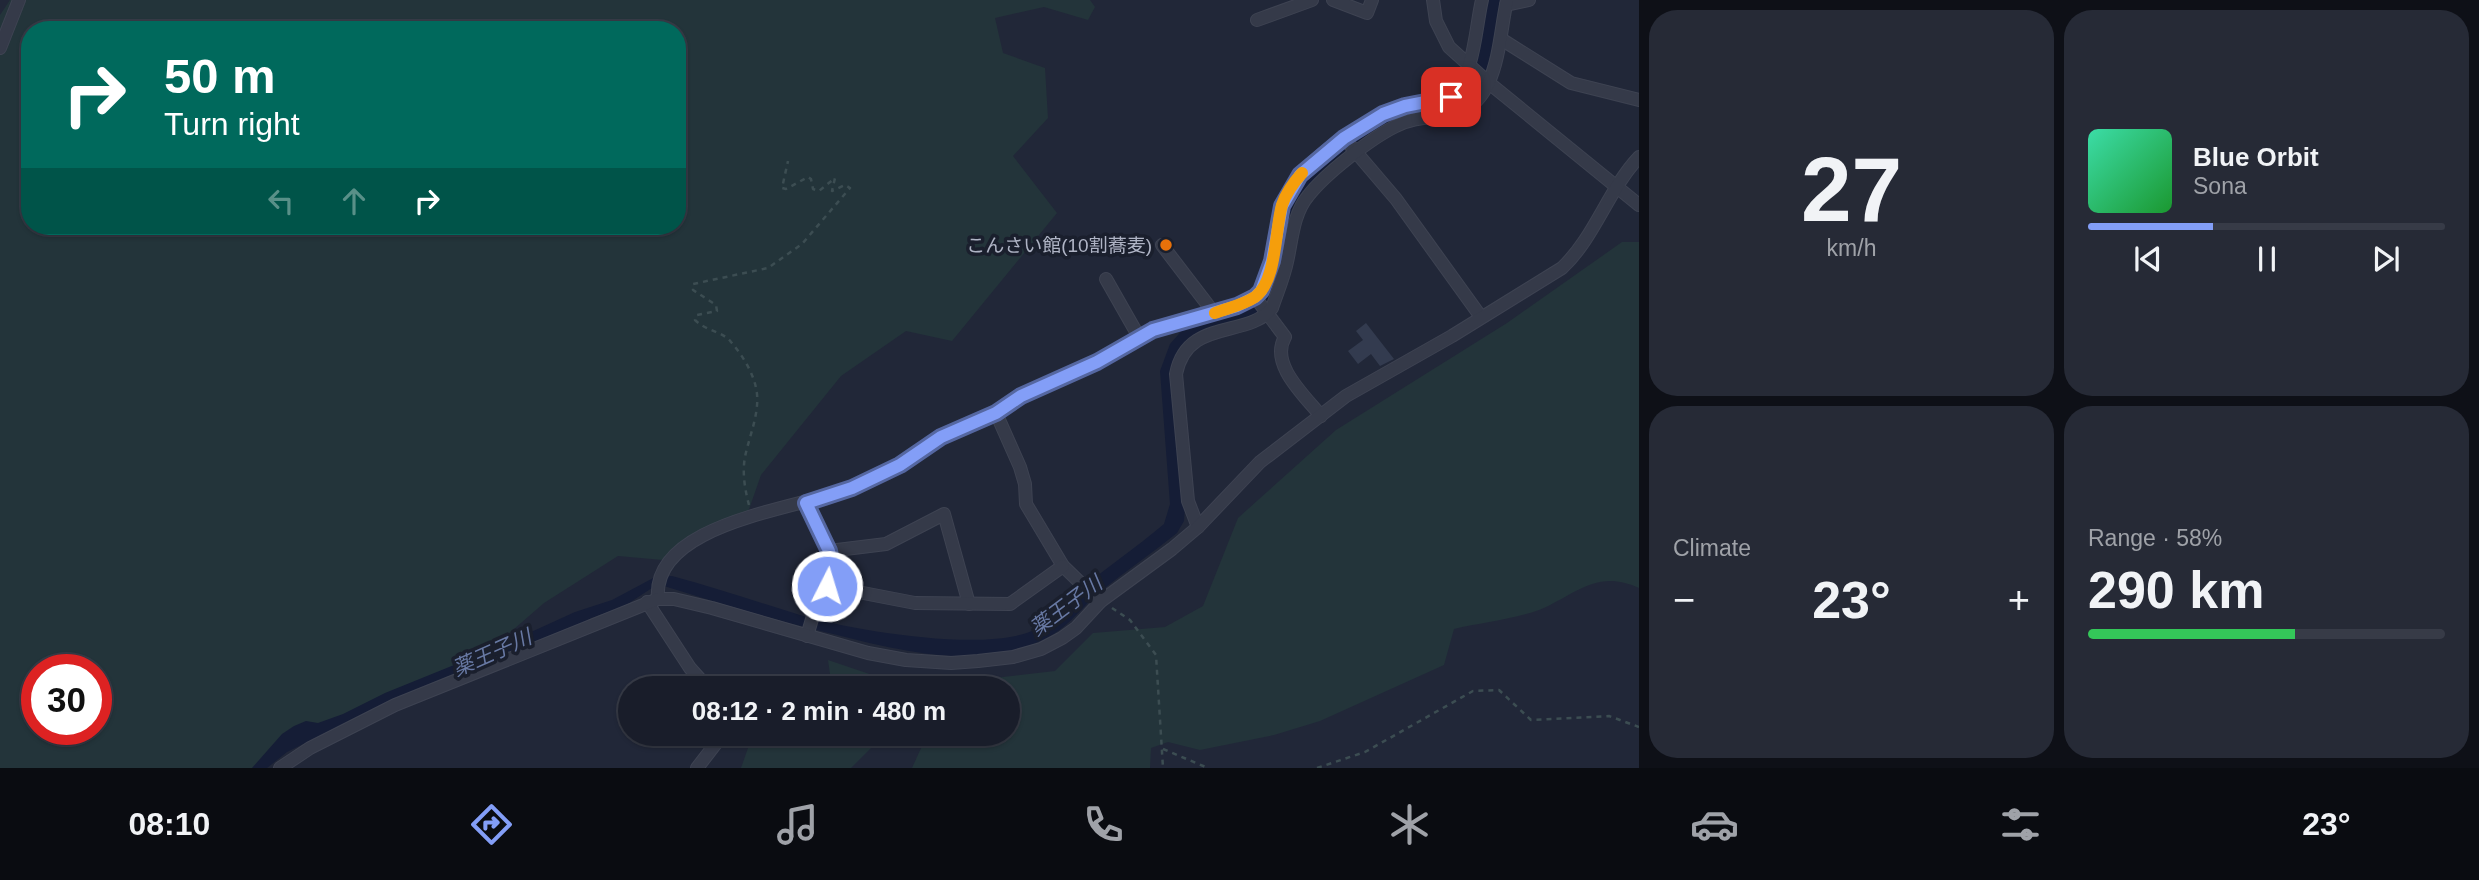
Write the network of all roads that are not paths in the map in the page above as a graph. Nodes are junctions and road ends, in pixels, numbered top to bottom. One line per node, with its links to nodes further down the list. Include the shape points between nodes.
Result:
1 (19, 0): 11 (street)
2 (1312, 0): 9 (street)
3 (1333, 0): 4 (street, via 1367,13)
4 (1373, 0)
5 (1433, 0): 12 (street, via 1442,35)
6 (1482, 0): 12 (street)
7 (1529, 0): 8 (street)
8 (1507, 2): 10 (street)
9 (1257, 20)
10 (1501, 39): 13 (street); 14 (street, via 1571,83)
11 (0, 48)
12 (1469, 66): 13 (street); 15 (street, via 1451,97 1383,114)
13 (1489, 83): 16 (street, via 1469,108 1455,115 1398,124); 20 (street)
14 (1639, 100)
15 (1344, 138): 16 (street); 18 (street)
16 (1357, 153): 19 (street); 29 (street)
17 (1639, 157): 20 (street)
18 (1304, 171): 19 (street); 23 (street, via 1282,206)
19 (1318, 184): 24 (street, via 1298,211)
20 (1616, 187): 21 (street); 29 (street, via 1573,258)
21 (1639, 205)
22 (1162, 245): 27 (street)
23 (1272, 261): 24 (street); 26 (street)
24 (1287, 265): 28 (street)
25 (1106, 279): 31 (street)
26 (1255, 297): 27 (street); 28 (street)
27 (1214, 313): 30 (street)
28 (1267, 313): 32 (street); 34 (street, via 1285,337 1281,343 1287,374)
29 (1481, 317): 34 (street, via 1346,396)
30 (1190, 319): 31 (street); 32 (street)
31 (1139, 337): 33 (street)
32 (1200, 338): 36 (street, via 1178,363 1176,374 1188,501)
33 (996, 413): 35 (street, via 941,437 900,465 852,488); 38 (street, via 1020,467 1026,504)
34 (1321, 416): 36 (street, via 1260,462)
35 (806, 503): 37 (street); 40 (street, via 752,515 692,542 665,570)
36 (1198, 527): 41 (street, via 1145,570)
37 (829, 551): 39 (street, via 834,573); 42 (street, via 886,544 944,514)
38 (1063, 566): 41 (street); 42 (street, via 1010,604)
39 (827, 586): 42 (street, via 915,603); 43 (street)
40 (654, 596): 43 (street); 44 (street); 46 (street, via 559,640 395,705)
41 (1099, 599): 43 (street, via 1062,638 1013,657 951,663 906,660)
42 (969, 604)
43 (807, 636)
44 (697, 676)
45 (714, 746): 47 (street)
46 (280, 768)
47 (697, 768)

